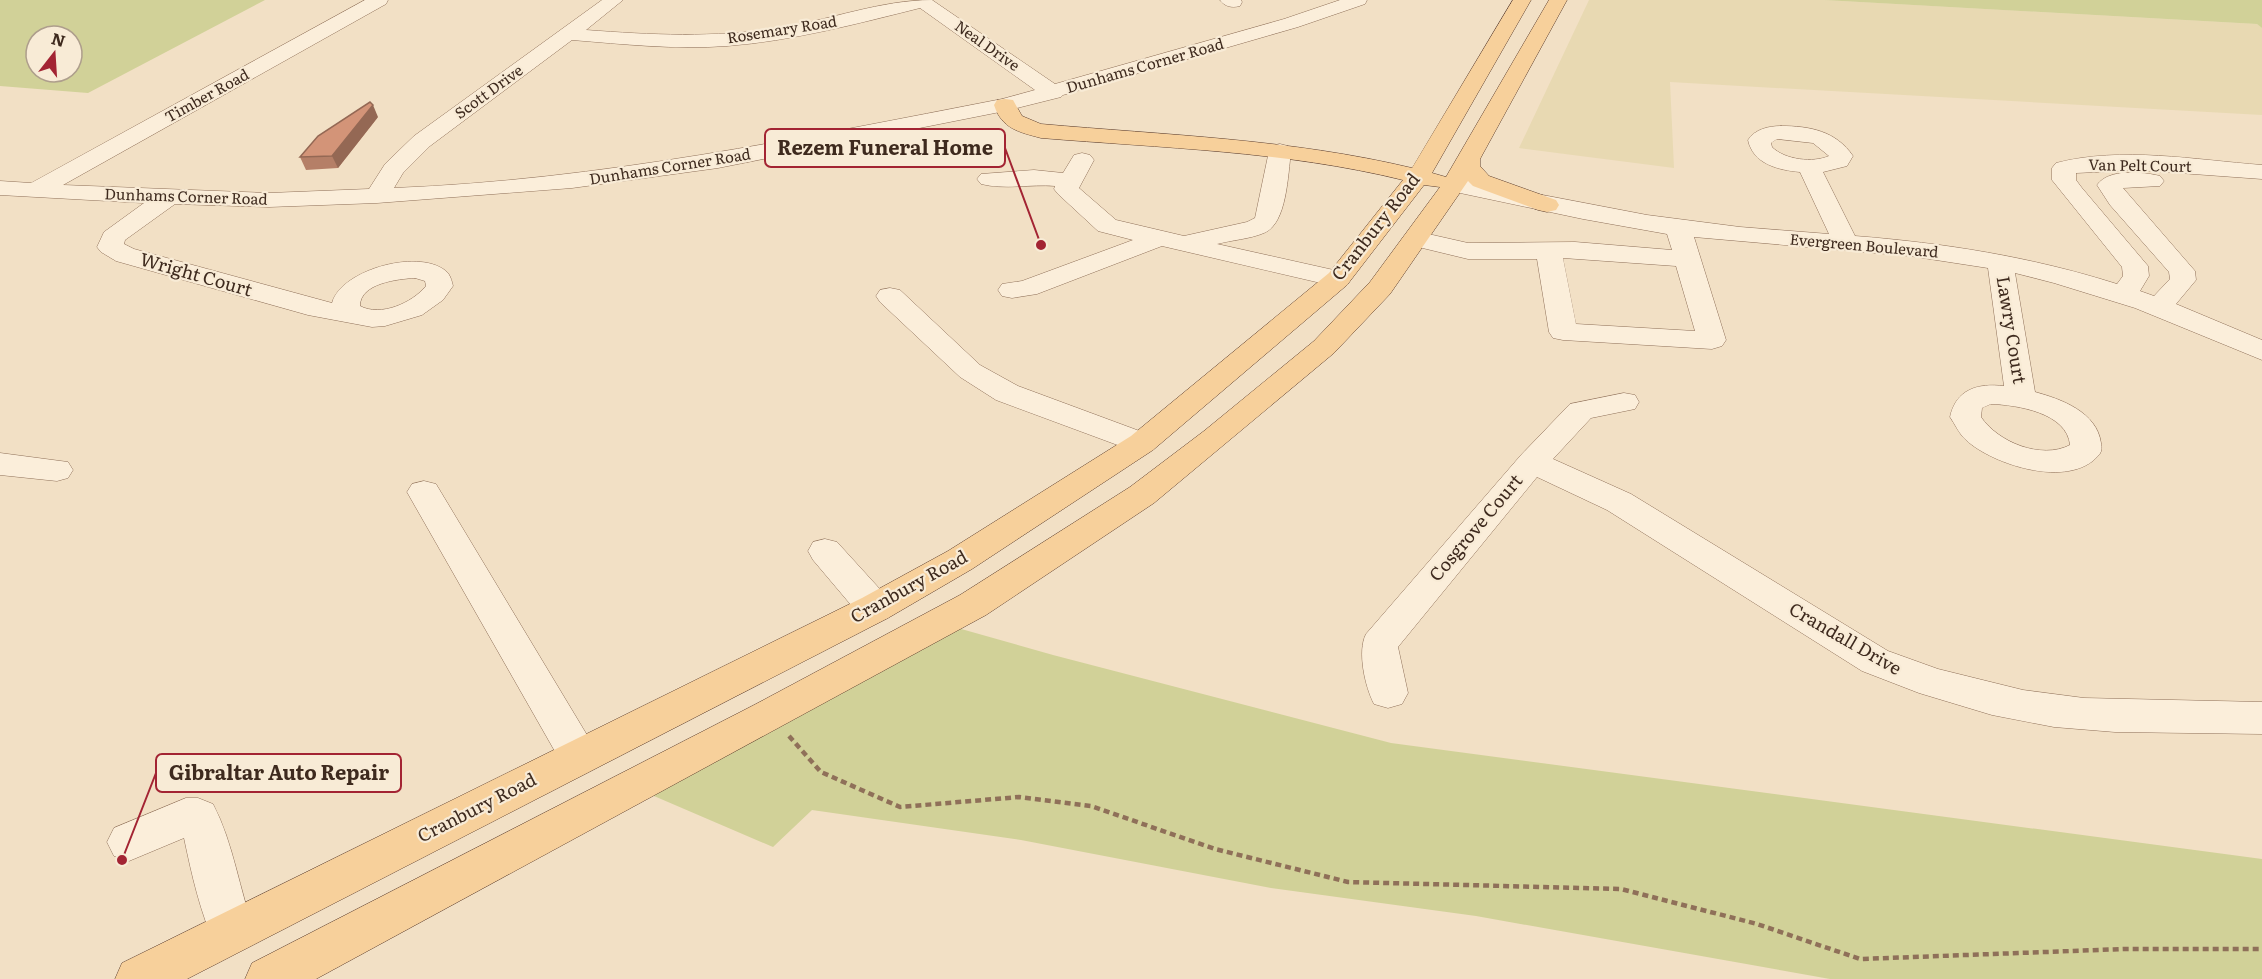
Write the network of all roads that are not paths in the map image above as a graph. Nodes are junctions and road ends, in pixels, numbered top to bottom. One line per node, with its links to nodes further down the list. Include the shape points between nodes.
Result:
1 (379, 0): 20 (street, Timber Road)
2 (614, 0): 7 (street, Scott Drive)
3 (1358, 0): 8 (street, Dunhams Corner Road)
4 (1522, 0): 15 (main road, Cranbury Road)
5 (1558, 0): 13 (main road, Cranbury Road)
6 (922, 1): 7 (street, Rosemary Road, via 796,31 740,39 661,41); 8 (street, Neal Drive)
7 (567, 34): 21 (street, Scott Drive, via 422,141 393,169)
8 (1054, 93): 9 (street, Dunhams Corner Road)
9 (1005, 105): 10 (main road, via 1008,116 1018,124 1041,131); 21 (street, Dunhams Corner Road, via 718,161 572,181)
10 (1280, 151): 15 (main road, via 1367,164); 25 (street, via 1264,224)
11 (2075, 166): 14 (street, Van Pelt Court, via 2120,163); 17 (street); 32 (street, Van Pelt Court, via 2064,168 2064,180 2135,266 2136,276)
12 (1809, 167): 26 (street)
13 (1461, 172): 15 (main road); 23 (street, Evergreen Boulevard, via 1547,205); 24 (main road, Cranbury Road)
14 (2262, 172)
15 (1418, 177): 30 (main road, Cranbury Road)
16 (989, 179): 25 (street, via 1077,170 1066,189 1107,226)
17 (2117, 182): 19 (street, Van Pelt Court); 34 (street, Van Pelt Court, via 2109,185 2182,271 2183,280)
18 (0, 188): 20 (street, Dunhams Corner Road)
19 (2262, 189)
20 (34, 191): 22 (street, Dunhams Corner Road)
21 (377, 196): 22 (street, Dunhams Corner Road, via 269,200)
22 (169, 197): 35 (street, Wright Court, via 113,237 110,247 125,255 318,309)
23 (1678, 228): 26 (street, Evergreen Boulevard); 28 (street)
24 (1415, 239): 27 (street, via 1468,251); 52 (main road, Cranbury Road, via 1380,288 1323,347 1215,438 1142,495 973,605)
25 (1171, 240): 30 (street); 31 (street)
26 (1846, 243): 29 (street, Evergreen Boulevard, via 1940,252)
27 (1547, 251): 28 (street); 28 (street, via 1563,332 1712,340)
28 (1687, 259)
29 (2000, 263): 32 (street, Evergreen Boulevard); 37 (street, Lawry Court)
30 (1338, 279): 39 (main road, Cranbury Road)
31 (1012, 290)
32 (2125, 293): 34 (street, Evergreen Boulevard)
33 (890, 296): 39 (street, via 970,371 1007,393)
34 (2159, 307): 36 (street, Evergreen Boulevard)
35 (361, 316)
36 (2262, 351)
37 (2021, 397)
38 (1624, 402): 40 (street, Cosgrove Court, via 1581,411)
39 (1142, 443): 45 (main road, Cranbury Road, via 960,560)
40 (1532, 462): 46 (street, Cosgrove Court, via 1379,644); 47 (street, Crandall Drive, via 1619,502 1875,661 1917,679 2040,708 2113,716)
41 (0, 464): 42 (street)
42 (57, 470)
43 (424, 492): 48 (street)
44 (825, 551): 45 (street)
45 (875, 608): 48 (main road, Cranbury Road)
46 (1388, 693)
47 (2262, 718)
48 (579, 757): 50 (main road, Cranbury Road)
49 (129, 842): 50 (street, via 186,817 198,817 220,903)
50 (232, 932): 51 (main road, Cranbury Road)
51 (139, 979)
52 (269, 979)

